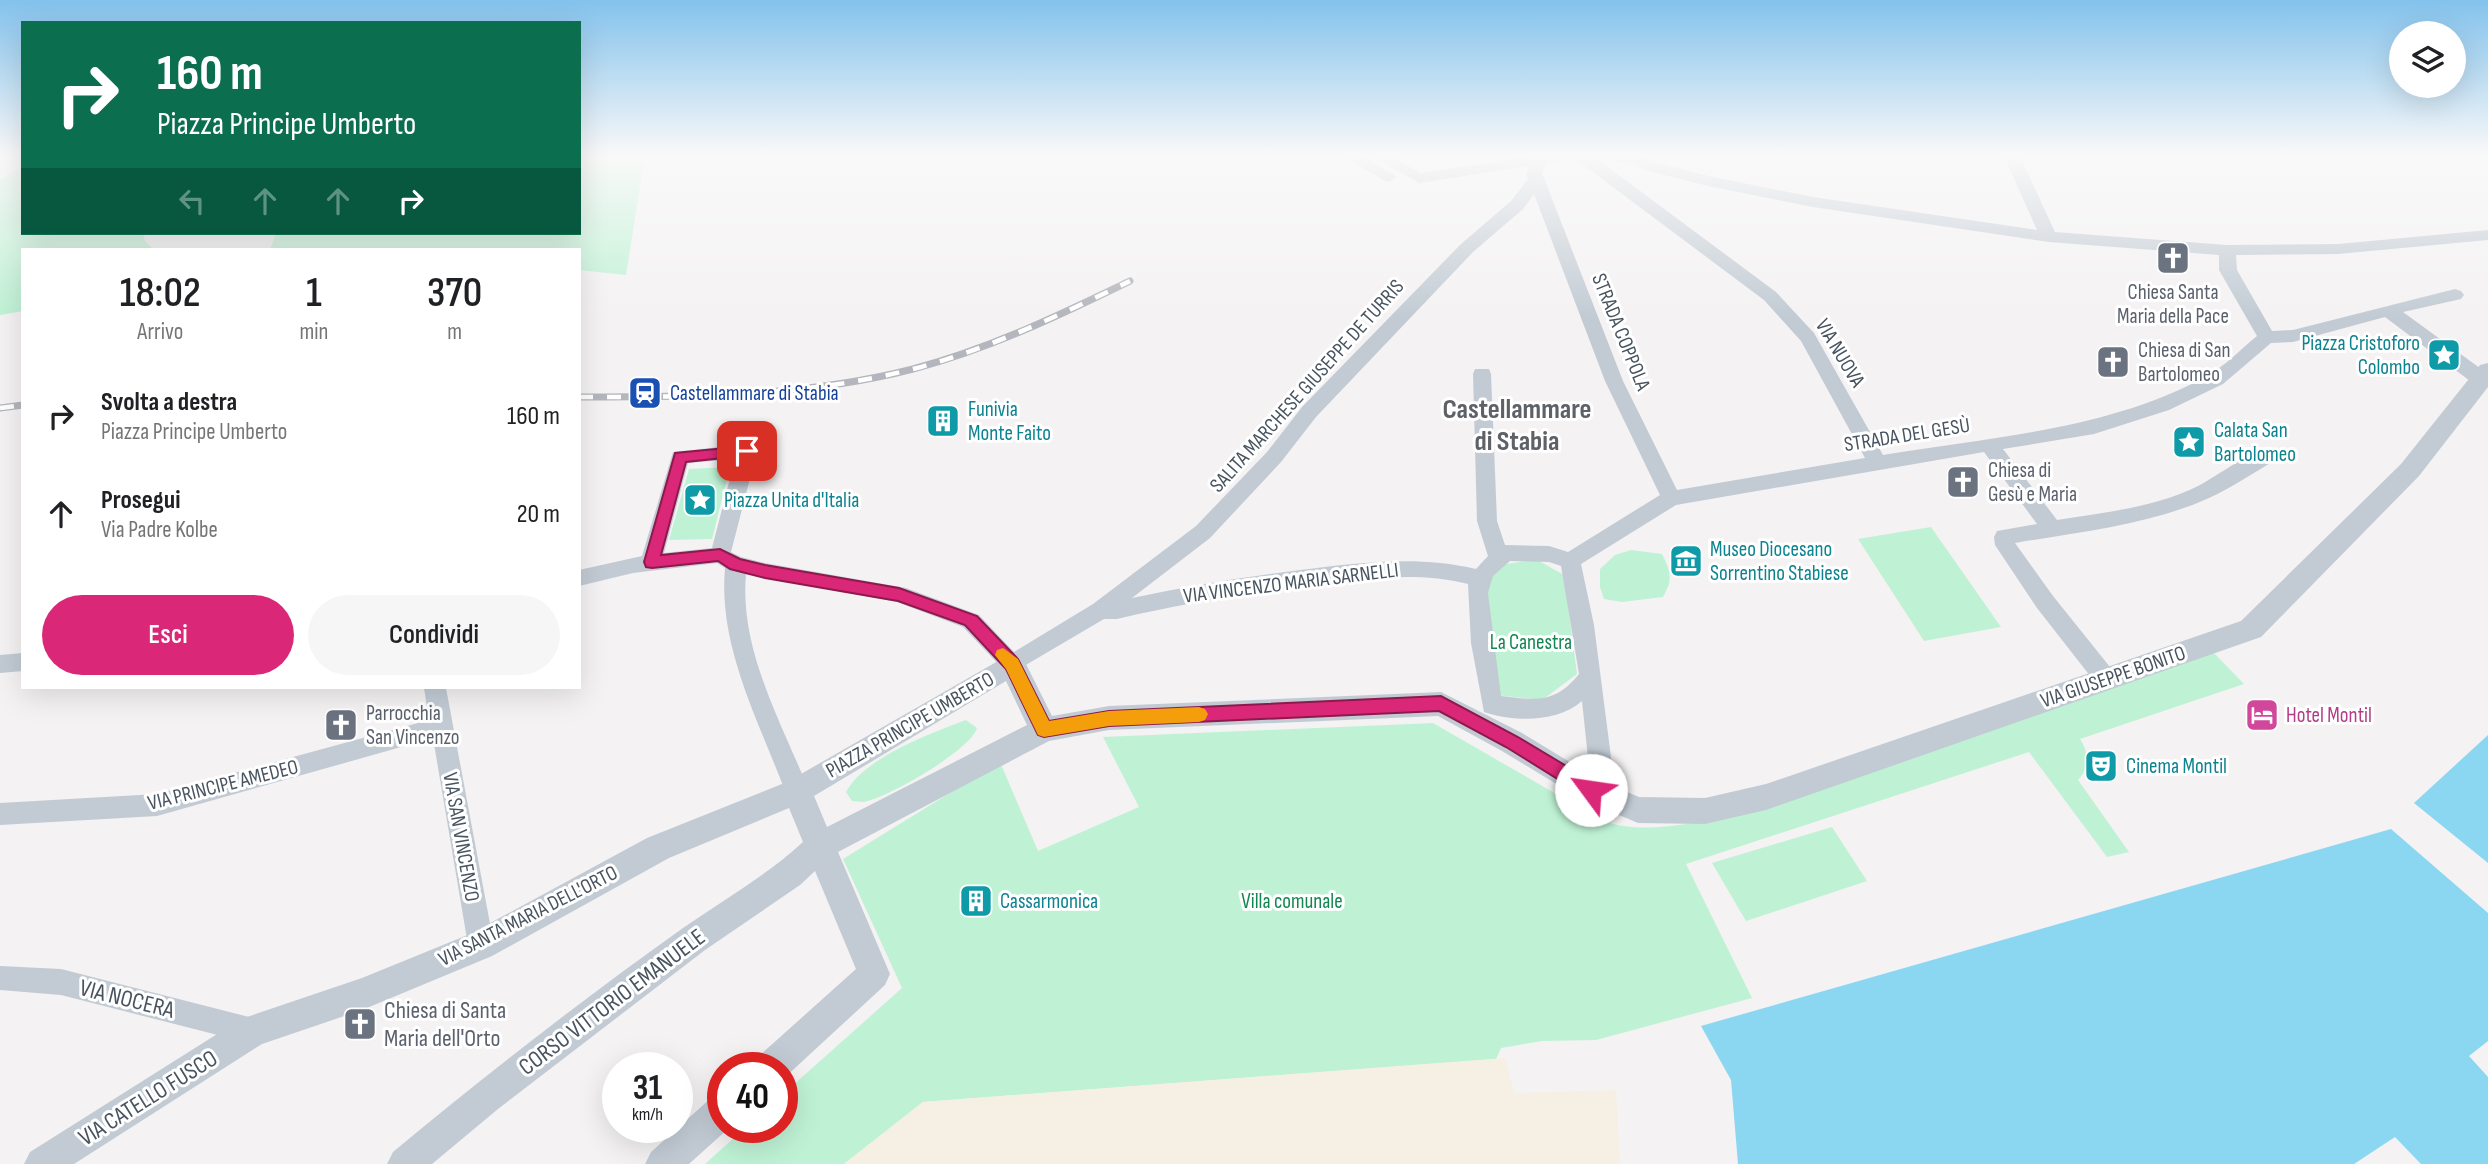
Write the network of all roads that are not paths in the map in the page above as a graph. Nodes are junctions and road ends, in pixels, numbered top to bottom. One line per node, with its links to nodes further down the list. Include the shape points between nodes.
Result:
1 (1513, 208): 25 (street, SALITA MARCHESE GIUSEPPE DE TURRIS, via 1467,248 1309,412 1274,457 1203,532)
2 (1547, 208): 17 (street, STRADA COPPOLA, via 1614,381)
3 (1652, 208): 16 (street, VIA NUOVA, via 1770,296 1808,337)
4 (1857, 208): 7 (street)
5 (2035, 208): 7 (street)
6 (2488, 235): 8 (street, via 2338,249)
7 (2049, 236): 8 (street)
8 (2227, 250): 11 (street, via 2228,270)
9 (2455, 295): 10 (street)
10 (2384, 312): 11 (street, via 2292,336); 13 (street)
11 (2267, 337): 14 (street, STRADA DEL GESÙ, via 2216,379 2149,409 2094,427)
12 (1482, 374): 19 (street, via 1487,521)
13 (2485, 375): 30 (street, VIA GIUSEPPE BONITO, via 2410,470 2251,629)
14 (1989, 445): 16 (street, STRADA DEL GESÙ); 18 (street)
15 (2272, 453): 18 (street, via 2176,503)
16 (1877, 463): 17 (street, STRADA DEL GESÙ)
17 (1671, 498): 21 (street)
18 (2051, 528): 30 (street, via 2010,534 2004,537 2005,545)
19 (1499, 558): 21 (street, via 1549,554); 24 (street)
20 (728, 560): 22 (street); 22 (street, via 747,451 680,457); 28 (street, via 899,594 971,621); 35 (street, via 746,661)
21 (1570, 561): 29 (street)
22 (652, 562): 23 (street)
23 (581, 578)
24 (1481, 579): 25 (street, VIA VINCENZO MARIA SARNELLI, via 1422,568 1357,572 1231,587); 32 (street, via 1476,589 1488,687)
25 (1101, 610): 28 (street, SALITA MARCHESE GIUSEPPE DE TURRIS)
26 (21, 662): 27 (street)
27 (0, 664)
28 (1012, 664): 34 (street, PIAZZA PRINCIPE UMBERTO); 35 (street, PIAZZA PRINCIPE UMBERTO)
29 (1590, 676): 32 (street, via 1579,691 1549,710); 36 (street)
30 (2106, 679): 36 (street, VIA GIUSEPPE BONITO, via 1766,797 1705,811 1638,810)
31 (435, 689): 33 (street, VIA SAN VINCENZO)
32 (1485, 714): 34 (street, via 1441,704 1109,718); 36 (street)
33 (441, 726): 37 (street, VIA PRINCIPE AMEDEO, via 157,805); 39 (street, VIA SAN VINCENZO)
34 (1044, 730): 38 (street)
35 (797, 791): 38 (street); 39 (street, VIA SANTA MARIA DELL'ORTO, via 658,848)
36 (1604, 796)
37 (0, 814)
38 (822, 845): 42 (street, via 874,974); 45 (street, CORSO VITTORIO EMANUELE, via 789,875 694,939 486,1097)
39 (481, 945): 41 (street, VIA SANTA MARIA DELL'ORTO, via 362,994)
40 (0, 978): 41 (street, VIA NOCERA, via 61,982)
41 (253, 1031): 44 (street, VIA CATELLO FUSCO)
42 (789, 1052)
43 (707, 1124): 46 (street)
44 (42, 1164)
45 (405, 1164)
46 (663, 1164)

